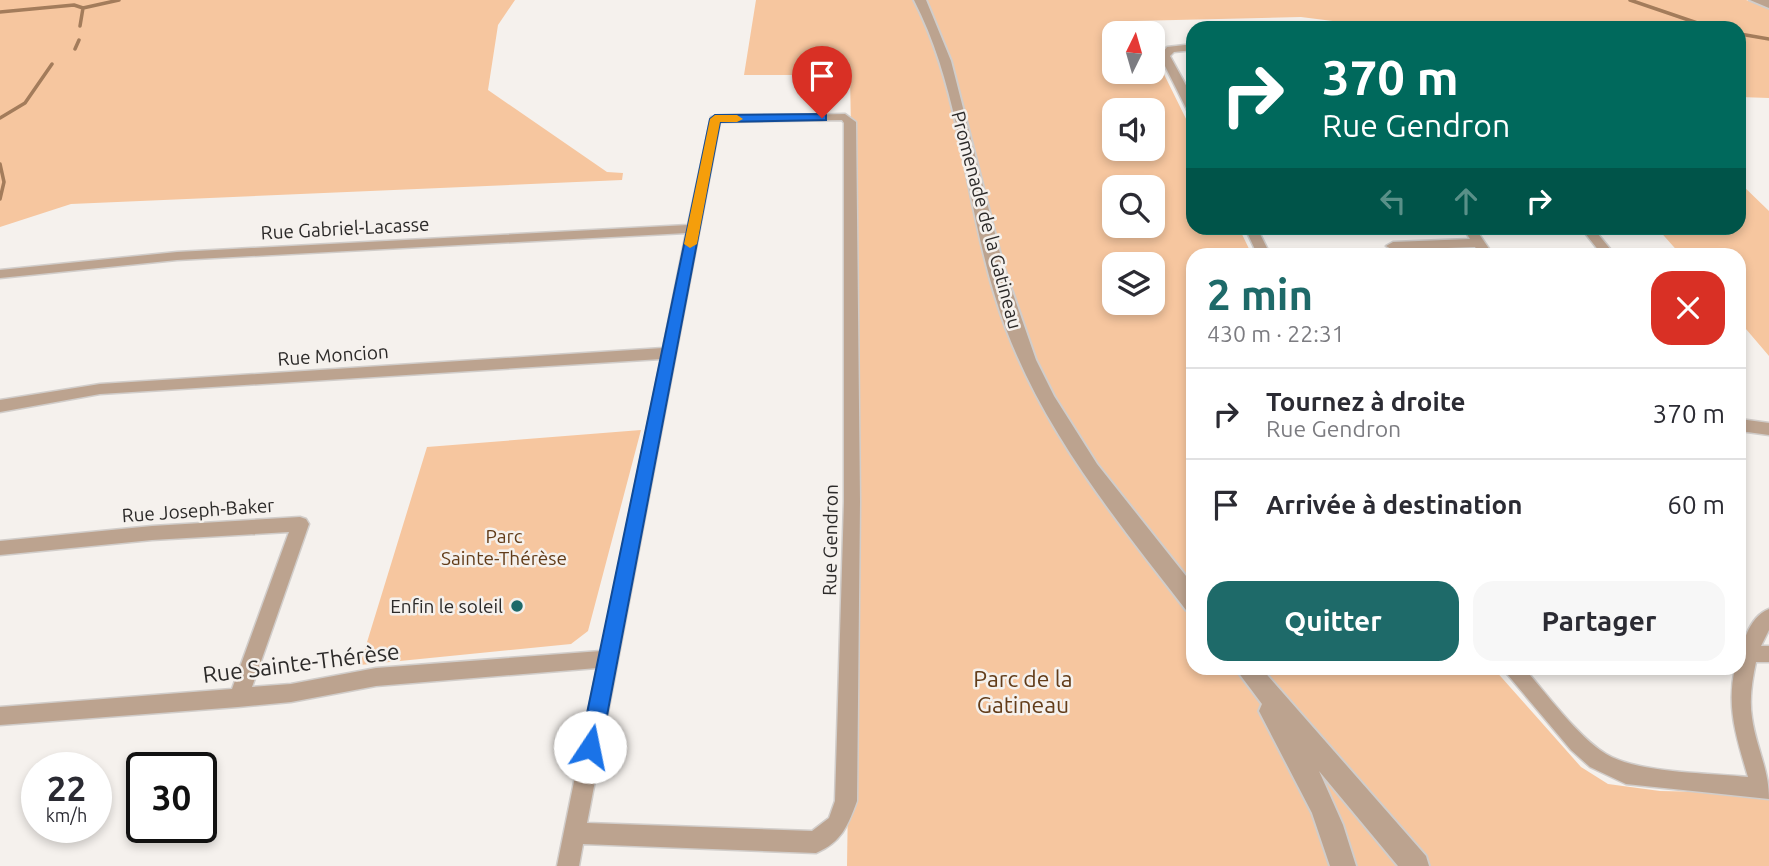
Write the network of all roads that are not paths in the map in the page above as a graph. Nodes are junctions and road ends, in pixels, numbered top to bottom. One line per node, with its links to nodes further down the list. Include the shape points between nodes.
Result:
1 (920, 0): 17 (street, Promenade de la Gatineau, via 941,43 1005,301 1028,364 1080,455)
2 (1756, 0): 3 (street)
3 (1769, 4)
4 (1186, 48): 5 (street, via 1168,51 1165,56)
5 (1186, 97)
6 (693, 229): 11 (street, Rue Gabriel-Lacasse, via 177,256); 12 (street); 29 (street, Rue Gendron, via 715,119 845,117 850,122 852,502 846,800 837,825 816,842)
7 (1474, 235): 8 (street)
8 (1480, 243): 9 (street); 10 (street)
9 (1393, 246)
10 (1483, 248)
11 (0, 274)
12 (669, 353): 13 (street, Rue Moncion, via 100,389); 20 (street)
13 (0, 406)
14 (1746, 426): 15 (street)
15 (1769, 429)
16 (0, 548): 26 (street, Rue Joseph-Baker, via 300,524)
17 (1186, 593)
18 (1769, 617): 19 (street, via 1756,632)
19 (1760, 654): 21 (street)
20 (608, 659): 26 (street, Rue Sainte-Thérèse, via 376,677 309,691); 29 (street)
21 (1746, 669)
22 (1249, 675): 31 (street, via 1296,752 1331,826)
23 (1251, 675): 32 (street)
24 (1517, 675): 28 (street, via 1578,743 1597,760 1626,774)
25 (1744, 675): 28 (street, via 1741,709)
26 (238, 698): 27 (street, Rue Sainte-Thérèse)
27 (0, 716)
28 (1765, 789)
29 (575, 833): 30 (street)
30 (568, 866)
31 (1343, 866)
32 (1416, 866)

